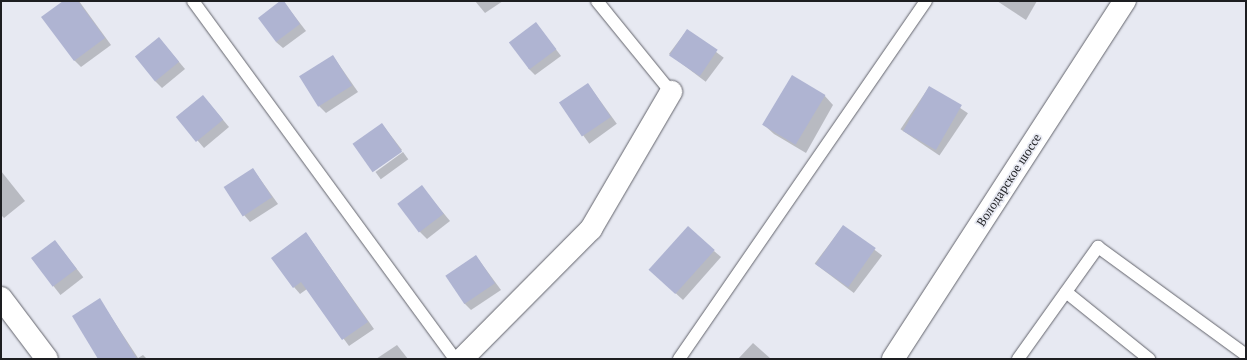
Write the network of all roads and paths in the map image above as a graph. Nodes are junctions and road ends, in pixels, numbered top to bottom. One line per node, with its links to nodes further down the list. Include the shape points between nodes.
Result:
1 (193, 1): 10 (lane)
2 (597, 1): 5 (lane)
3 (926, 1): 12 (lane)
4 (1125, 1): 13 (main road, Володарское шоссе)
5 (671, 92): 11 (main road, via 591,229)
6 (1066, 292): 8 (lane, via 1098,247); 14 (lane); 15 (lane)
7 (1, 298): 9 (main road)
8 (1246, 355)
9 (47, 359)
10 (455, 359)
11 (462, 359)
12 (679, 359)
13 (893, 359)
14 (1018, 359)
15 (1149, 359)

